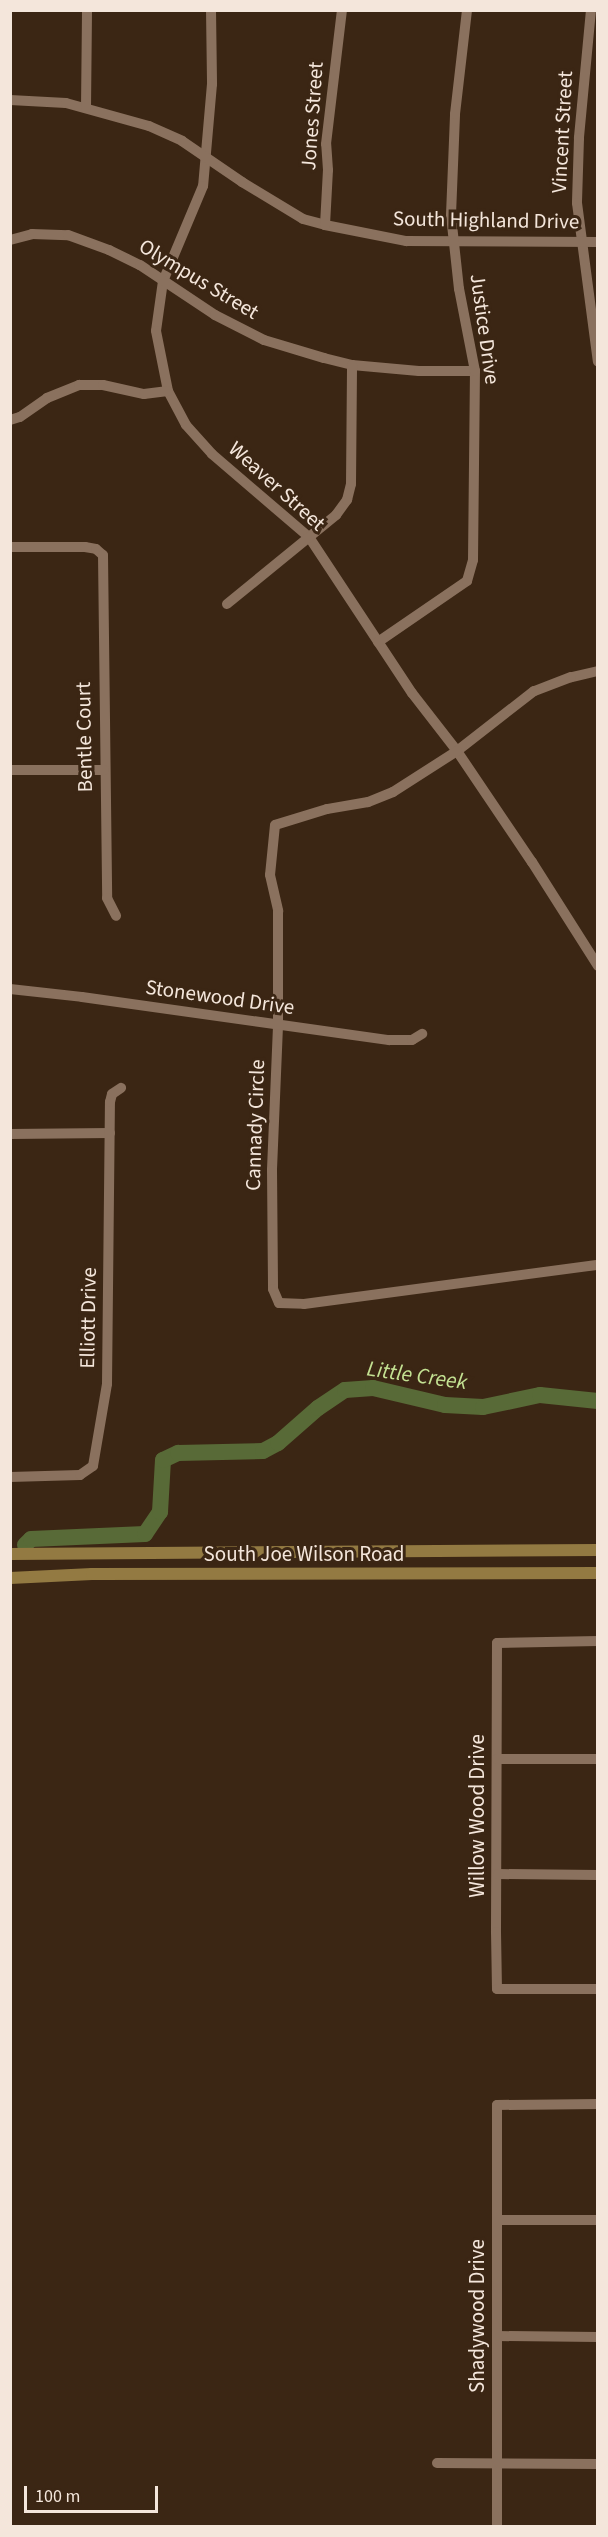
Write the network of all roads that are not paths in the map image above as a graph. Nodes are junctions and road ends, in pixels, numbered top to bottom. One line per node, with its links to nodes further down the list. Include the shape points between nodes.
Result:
1 (87, 10): 7 (street)
2 (211, 10): 8 (street, Weaver Street)
3 (342, 10): 9 (street, Jones Street, via 326,144)
4 (467, 10): 11 (street, Justice Drive, via 453,145)
5 (591, 10): 12 (street, Vincent Street, via 579,138)
6 (10, 100): 7 (street, South Highland Drive, via 41,100)
7 (86, 108): 8 (street, South Highland Drive, via 149,126)
8 (208, 157): 9 (street, South Highland Drive, via 303,219); 14 (street, Weaver Street, via 203,186)
9 (325, 225): 11 (street, South Highland Drive, via 406,241)
10 (10, 240): 14 (street, Olympus Street, via 32,234 68,236 109,250)
11 (453, 241): 12 (street, South Highland Drive); 17 (street, Justice Drive)
12 (580, 242): 13 (street, South Highland Drive); 15 (street, Vincent Street)
13 (597, 242)
14 (163, 281): 16 (street, Olympus Street, via 215,315 264,340); 18 (street, Weaver Street, via 156,331)
15 (597, 362)
16 (352, 365): 17 (street, Olympus Street); 20 (street, via 351,484 347,500 336,515)
17 (475, 371): 23 (street, Justice Drive, via 471,573 457,589)
18 (168, 392): 19 (street, via 144,394 103,385 79,385 46,398); 20 (street, Weaver Street, via 186,425 212,454)
19 (10, 420)
20 (309, 537): 22 (street); 23 (street, Weaver Street)
21 (10, 547): 27 (street, Bentle Court, via 85,547 103,555)
22 (227, 604)
23 (378, 642): 25 (street, Weaver Street)
24 (597, 672): 25 (street, via 534,691)
25 (457, 751): 29 (street, Weaver Street); 31 (street, Cannady Circle, via 393,792 275,825 270,875 278,911)
26 (10, 770): 27 (street)
27 (104, 770): 28 (street, Bentle Court, via 107,898)
28 (116, 916)
29 (597, 966)
30 (10, 989): 31 (street, Stonewood Drive)
31 (278, 1026): 32 (street, Stonewood Drive, via 389,1040 412,1040); 36 (street, Cannady Circle, via 272,1170 273,1289 279,1304 304,1305)
32 (422, 1034)
33 (121, 1088): 34 (street, Elliott Drive, via 112,1094 110,1102)
34 (110, 1133): 35 (street); 37 (street, Elliott Drive, via 107,1384 93,1466 80,1475)
35 (10, 1134)
36 (597, 1265)
37 (10, 1477)
38 (597, 1550): 39 (main road, South Joe Wilson Road)
39 (10, 1554)
40 (597, 1573): 41 (main road, South Joe Wilson Road, via 101,1574)
41 (10, 1578)
42 (597, 1641): 44 (street, Willow Wood Drive, via 497,1643)
43 (597, 1758): 44 (street)
44 (497, 1759): 45 (street, Willow Wood Drive)
45 (498, 1874): 46 (street); 47 (street, Willow Wood Drive, via 497,1989)
46 (597, 1875)
47 (597, 1989)
48 (597, 2104): 49 (street, Shadywood Drive, via 497,2105)
49 (497, 2220): 50 (street); 51 (street, Shadywood Drive)
50 (597, 2220)
51 (497, 2336): 52 (street); 54 (street, Shadywood Drive)
52 (597, 2337)
53 (437, 2463): 54 (street)
54 (497, 2463): 55 (street); 56 (street, Shadywood Drive)
55 (597, 2464)
56 (497, 2526)

